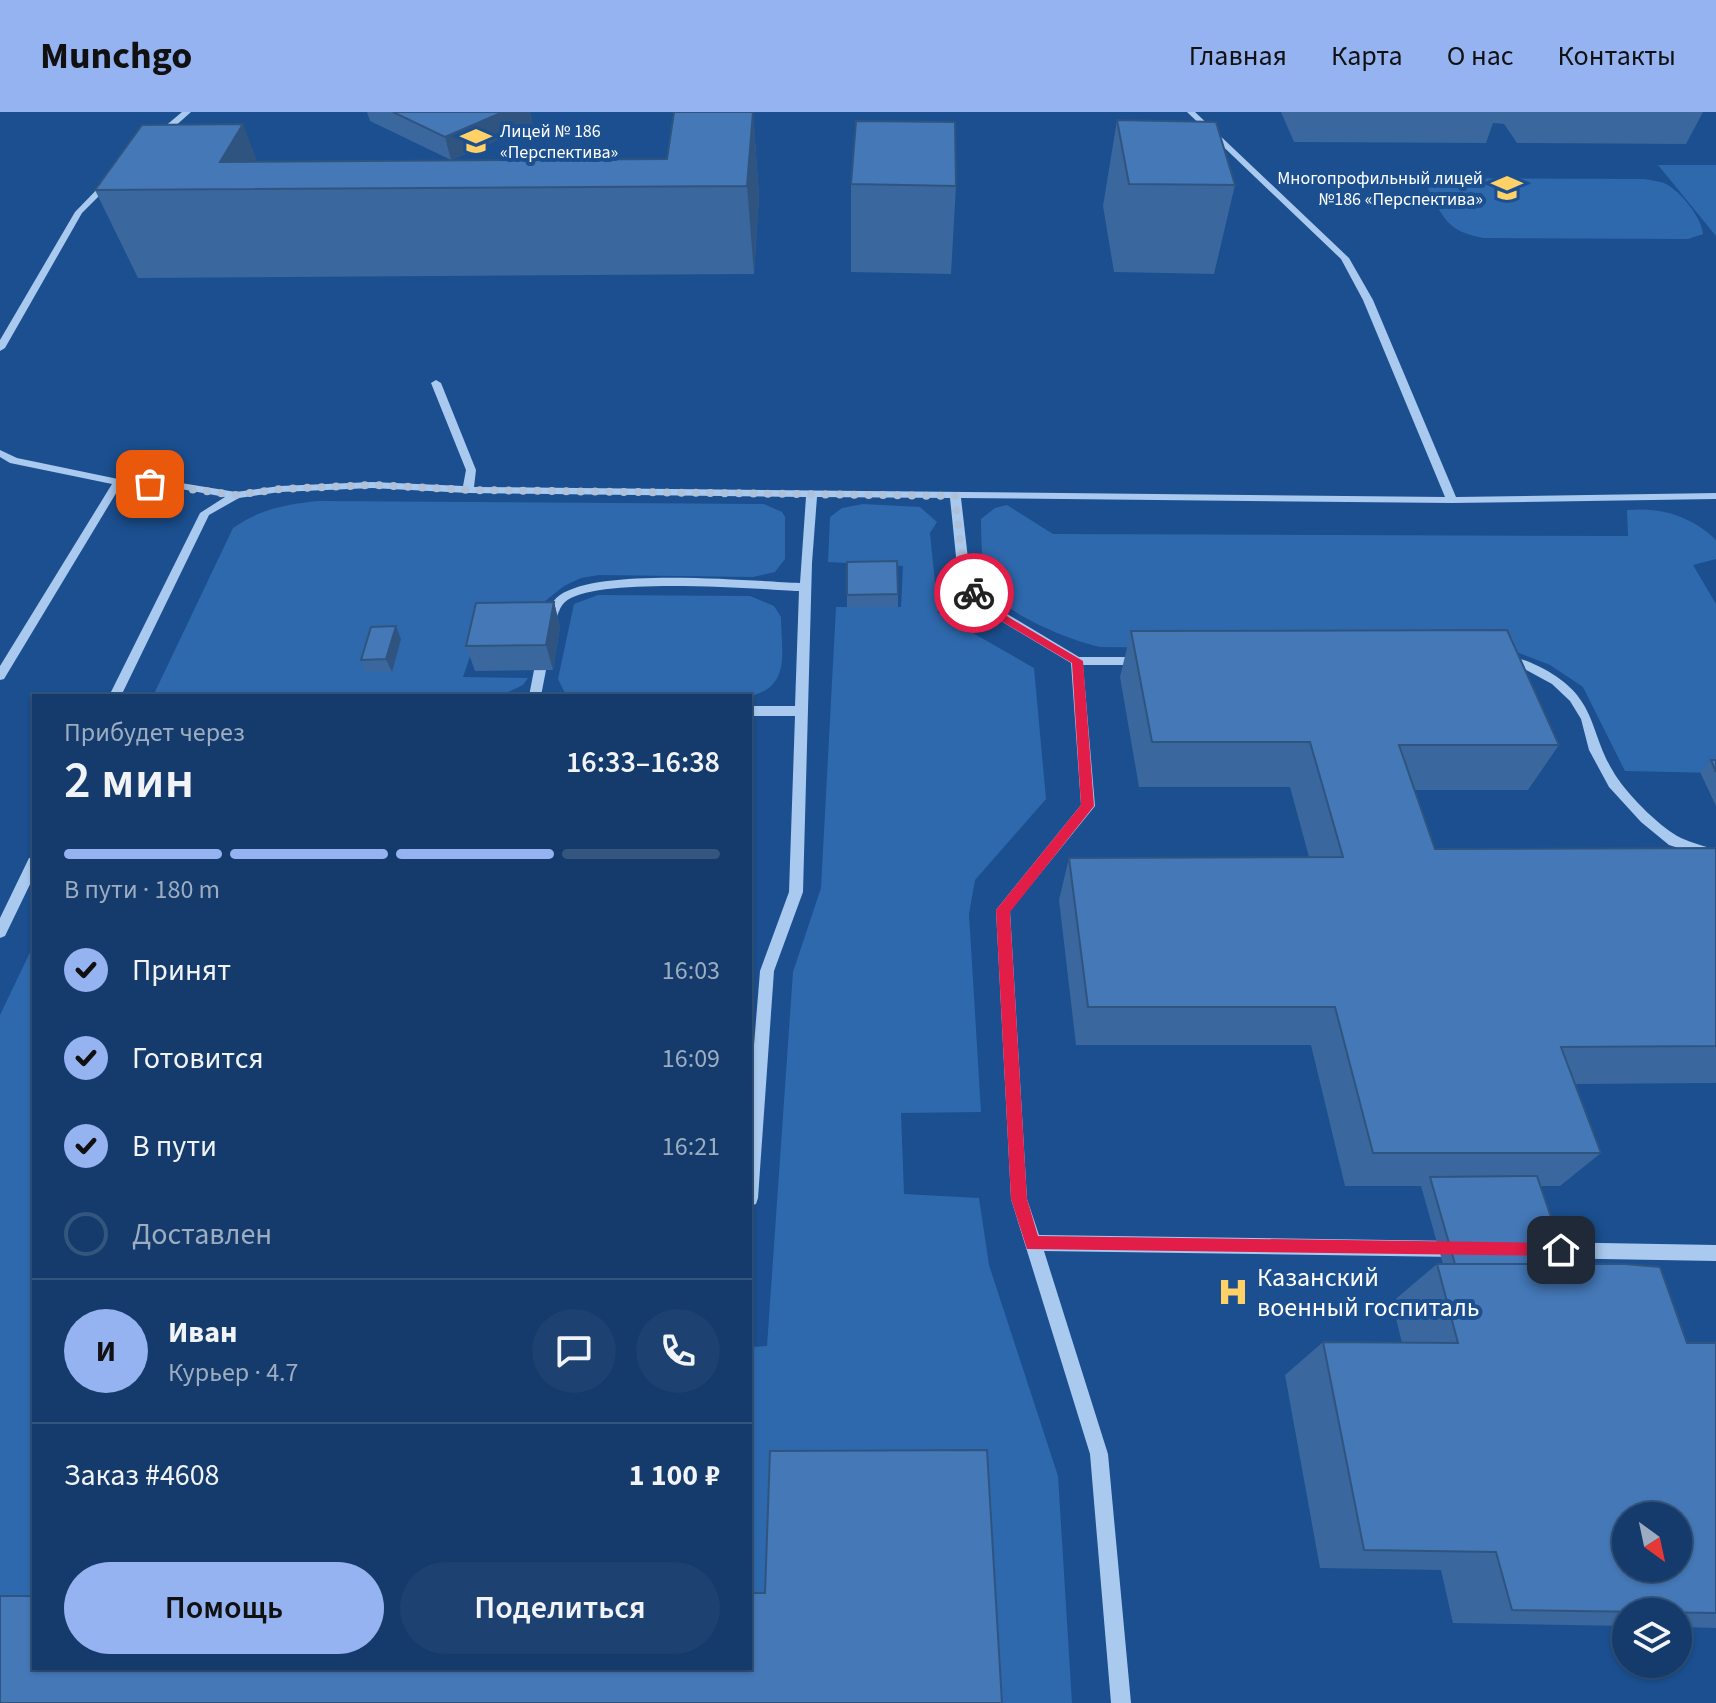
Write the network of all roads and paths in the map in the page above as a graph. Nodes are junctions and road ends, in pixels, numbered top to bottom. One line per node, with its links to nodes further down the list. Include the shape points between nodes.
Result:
1 (187, 112): 3 (street)
2 (1191, 112): 14 (street, via 1345,258 1368,300)
3 (154, 140)
4 (122, 169): 5 (street, via 79,212)
5 (0, 348)
6 (436, 383): 9 (street, via 471,470)
7 (0, 453): 8 (street, via 14,461)
8 (118, 482): 11 (street); 21 (street)
9 (468, 490): 10 (street); 11 (street, via 372,485)
10 (812, 494): 12 (street); 15 (street)
11 (236, 495): 22 (street, via 205,513)
12 (955, 496): 14 (street); 17 (street, via 964,576 980,603)
13 (1715, 498): 14 (street)
14 (1452, 500)
15 (805, 587): 16 (street, via 596,585 560,599); 25 (street)
16 (548, 627)
17 (1077, 661): 18 (street); 30 (street, via 1088,806 1003,910 1019,1199)
18 (1156, 661)
19 (1487, 661): 26 (street, via 1519,661 1556,681 1587,719 1595,750 1614,784 1674,841)
20 (540, 670): 23 (street)
21 (0, 676)
22 (116, 694)
23 (535, 694)
24 (752, 711): 25 (street)
25 (801, 711): 29 (street, via 796,892 767,971)
26 (1716, 855)
27 (32, 866): 28 (street)
28 (0, 932)
29 (752, 1171)
30 (1033, 1243): 31 (street); 34 (street, via 1099,1454)
31 (1478, 1249)
32 (1525, 1250): 33 (street)
33 (1716, 1253)
34 (1121, 1703)

